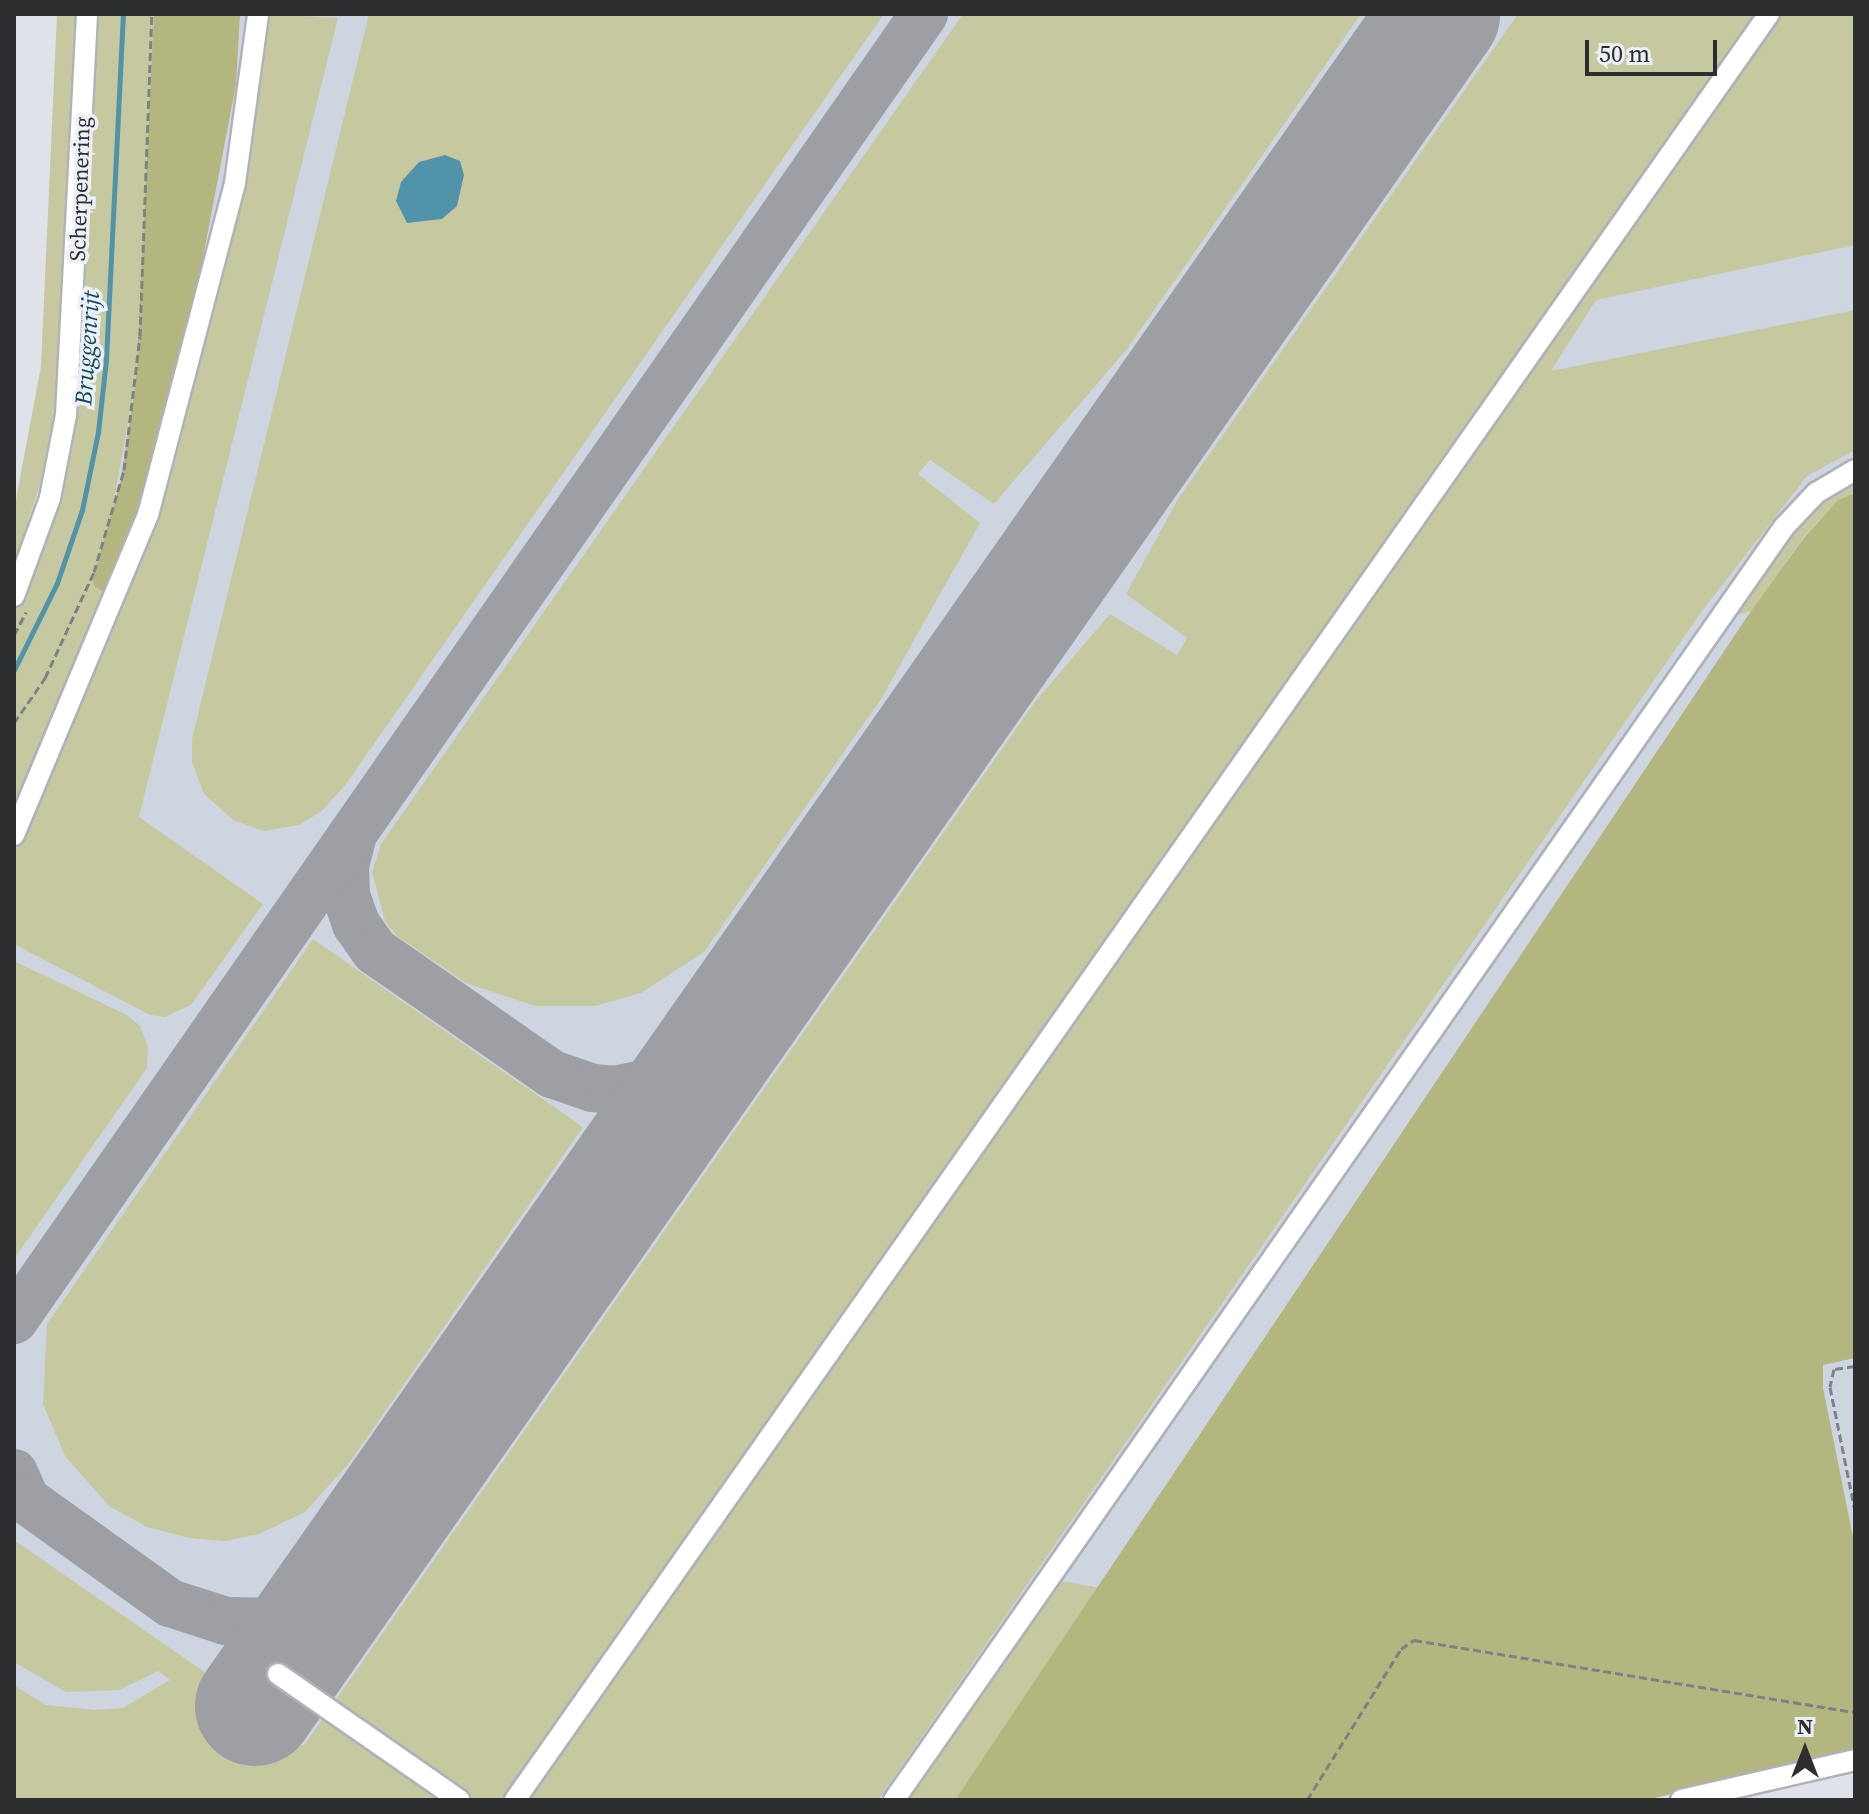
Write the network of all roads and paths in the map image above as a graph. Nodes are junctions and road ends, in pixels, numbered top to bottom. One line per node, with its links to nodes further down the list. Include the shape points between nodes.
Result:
1 (87, 14): 6 (street, Scherpenering, via 66,415 50,498)
2 (152, 14): 7 (path, via 140,336 124,470 94,572 45,678)
3 (258, 14): 8 (street, via 235,183 148,515)
4 (1769, 14): 15 (street)
5 (1855, 470): 16 (street, via 1816,493 1784,527)
6 (14, 596)
7 (14, 723)
8 (14, 835)
9 (1855, 1366): 10 (path, via 1834,1369 1830,1387)
10 (1855, 1511)
11 (278, 1674): 14 (street)
12 (1855, 1712): 17 (path, via 1414,1640 1401,1649)
13 (1855, 1760): 18 (street)
14 (459, 1800)
15 (515, 1800)
16 (894, 1800)
17 (1307, 1800)
18 (1681, 1800)

